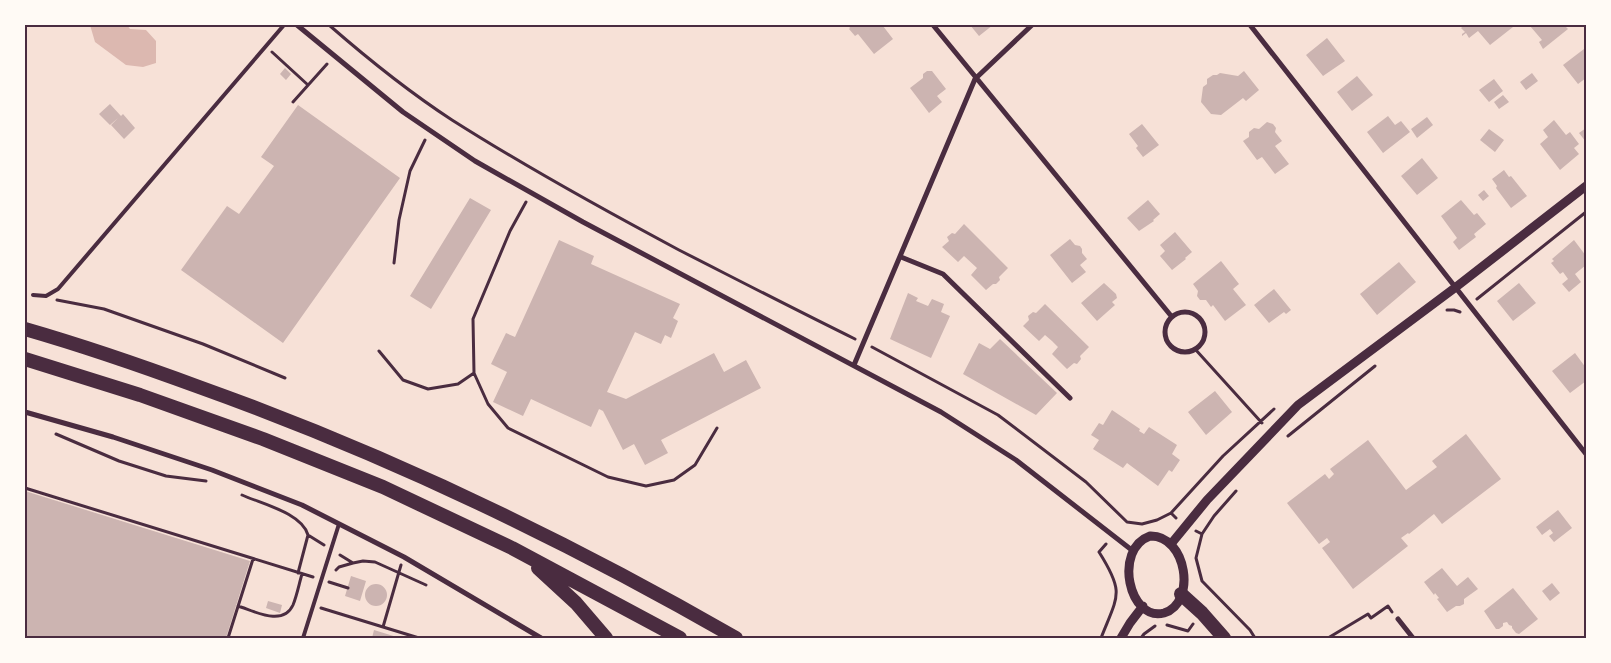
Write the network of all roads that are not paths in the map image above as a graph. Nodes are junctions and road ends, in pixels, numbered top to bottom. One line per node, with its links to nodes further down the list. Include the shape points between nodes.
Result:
1 (284, 25): 10 (lane, via 58,289 46,296)
2 (298, 25): 14 (street, via 403,112 475,161 592,227)
3 (932, 25): 6 (street)
4 (1032, 25): 6 (street)
5 (1250, 25): 9 (street)
6 (976, 79): 8 (street); 11 (street)
7 (1586, 186): 9 (street)
8 (901, 256): 14 (street); 15 (street, via 944,274)
9 (1456, 287): 17 (street); 19 (street, via 1298,405 1207,500)
10 (33, 295)
11 (1172, 317): 11 (street, via 1165,335 1171,346 1182,352 1195,349 1203,340 1201,321 1190,313)
12 (25, 329): 29 (highway, via 275,414 393,463 591,557)
13 (25, 359): 20 (highway, via 140,395 263,439 383,487)
14 (854, 365): 21 (street, via 941,412 1016,460)
15 (1070, 398)
16 (25, 412): 18 (street, via 212,470 302,505)
17 (1586, 454)
18 (339, 524): 25 (lane); 26 (street, via 404,557)
19 (1171, 544): 21 (street, via 1150,536 1140,541); 22 (street, via 1182,565)
20 (512, 548): 27 (highway, via 576,602); 28 (highway)
21 (1133, 551): 23 (street, via 1129,580 1134,596)
22 (1181, 594): 23 (street, via 1174,606 1164,613 1152,612); 31 (highway)
23 (1143, 606): 30 (street)
24 (1398, 619): 32 (street)
25 (303, 638)
26 (541, 638)
27 (606, 638)
28 (680, 638)
29 (736, 638)
30 (1121, 638)
31 (1224, 638)
32 (1413, 638)

